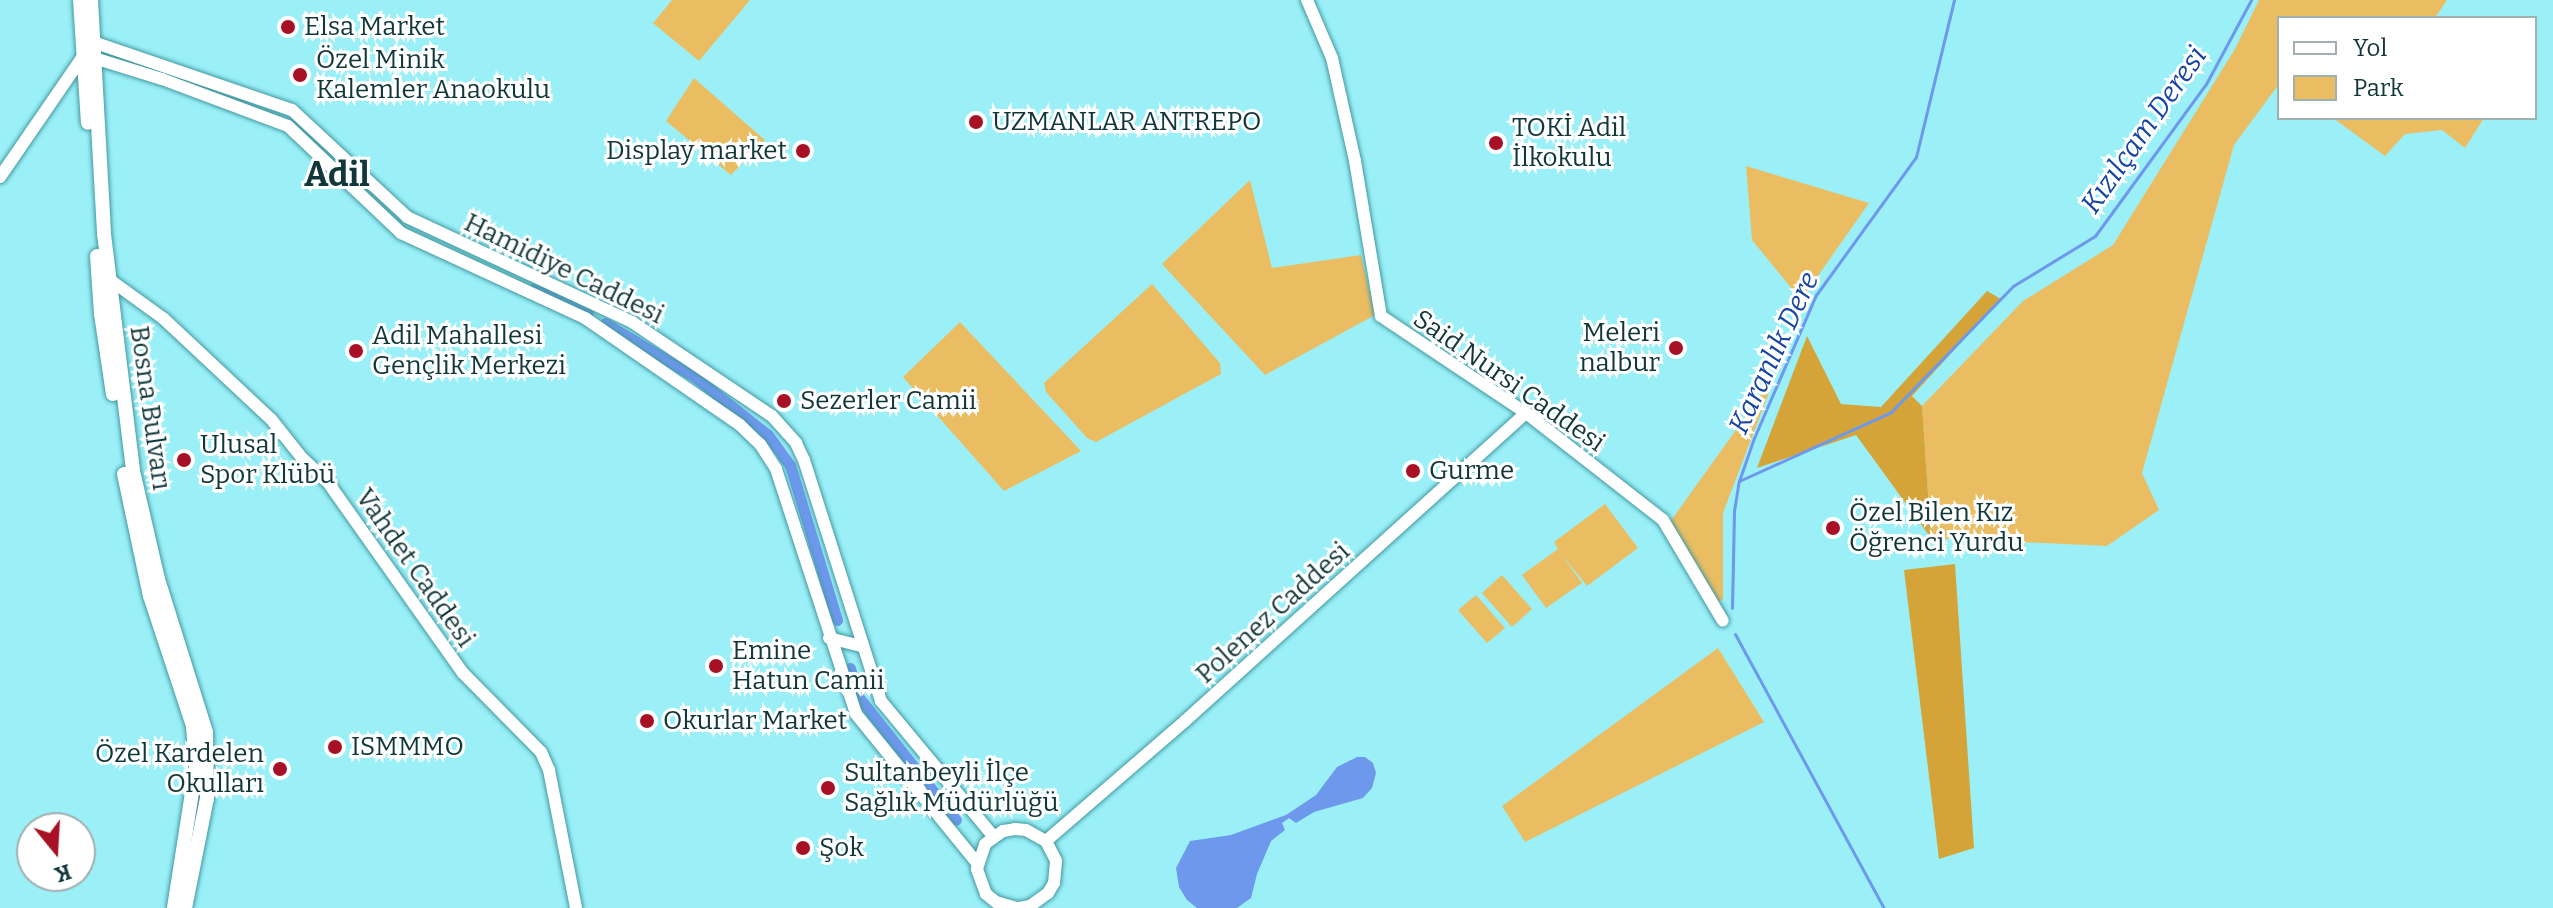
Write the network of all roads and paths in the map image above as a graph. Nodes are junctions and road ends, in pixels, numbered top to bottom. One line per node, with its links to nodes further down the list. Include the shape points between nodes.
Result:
1 (80, 0): 4 (main road, Bosna Bulvarı)
2 (91, 0): 4 (main road, Bosna Bulvarı)
3 (1307, 0): 12 (street, Said Nursi Caddesi, via 1332,58 1381,316)
4 (87, 43): 5 (main road, Bosna Bulvarı); 6 (street, Hamidiye Caddesi, via 292,110)
5 (88, 59): 7 (street, Hamidiye Caddesi, via 278,120); 8 (street); 9 (main road, Bosna Bulvarı)
6 (336, 151): 7 (street); 10 (street, Hamidiye Caddesi, via 407,217)
7 (336, 172): 11 (street, Hamidiye Caddesi, via 401,233)
8 (0, 177)
9 (104, 275): 21 (main road, Bosna Bulvarı, via 101,314 130,513 150,596 193,726 196,767); 22 (main road, Bosna Bulvarı, via 143,520 206,732 207,798); 23 (street, Vahdet Caddesi, via 164,319 271,419 327,481 463,673 541,752)
10 (605, 308): 11 (street); 15 (street, Hamidiye Caddesi, via 760,407 796,443)
11 (593, 323): 14 (street, Hamidiye Caddesi, via 740,425 770,456)
12 (1526, 413): 13 (street, Said Nursi Caddesi, via 1663,520); 17 (street, Polenez Caddesi)
13 (1723, 621)
14 (829, 638): 15 (street); 18 (street, Hamidiye Caddesi, via 856,714)
15 (861, 646): 16 (street, Hamidiye Caddesi, via 881,701)
16 (993, 836): 17 (street, via 1026,830); 18 (street)
17 (1046, 841): 19 (street, via 1056,872)
18 (978, 864): 20 (street, via 979,882)
19 (1043, 904): 24 (street)
20 (994, 906): 24 (street)
21 (174, 908)
22 (185, 908)
23 (576, 908)
24 (1018, 908)

